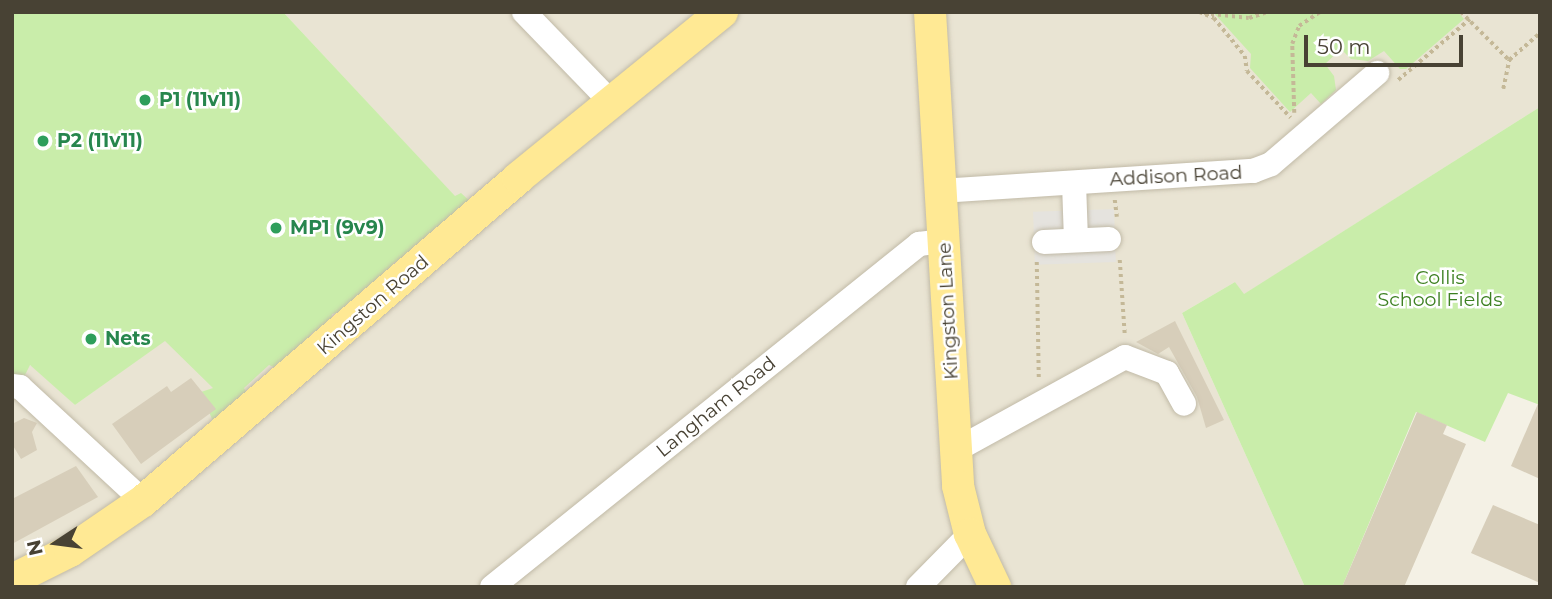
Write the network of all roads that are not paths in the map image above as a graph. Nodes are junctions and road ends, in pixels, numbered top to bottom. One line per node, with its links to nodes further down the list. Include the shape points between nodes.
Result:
1 (524, 12): 5 (street)
2 (722, 12): 5 (main road, Kingston Road)
3 (930, 12): 7 (main road, Kingston Lane)
4 (1377, 73): 6 (street, Addison Road, via 1271,164 1253,171)
5 (612, 103): 15 (main road, Kingston Road, via 518,178)
6 (1074, 183): 7 (street, Addison Road); 9 (street)
7 (940, 191): 10 (main road, Kingston Lane)
8 (1115, 238): 9 (street)
9 (1076, 240): 11 (street)
10 (944, 241): 14 (main road, Kingston Lane); 18 (street, Langham Road, via 919,244)
11 (1044, 242)
12 (12, 386): 15 (street, via 20,387)
13 (1184, 404): 14 (street, via 1167,373 1125,357)
14 (956, 450): 16 (main road, Kingston Lane, via 958,486)
15 (143, 501): 17 (main road, Kingston Road, via 70,551)
16 (970, 534): 19 (street); 20 (main road, Kingston Lane)
17 (12, 580)
18 (492, 587)
19 (918, 587)
20 (995, 587)

